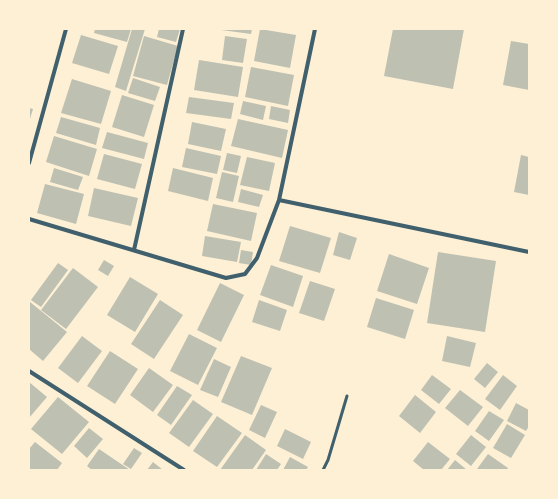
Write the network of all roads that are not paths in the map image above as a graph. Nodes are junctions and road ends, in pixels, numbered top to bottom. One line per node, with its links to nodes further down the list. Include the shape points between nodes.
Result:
1 (66, 29): 4 (street)
2 (182, 29): 7 (street)
3 (314, 29): 5 (street)
4 (29, 163)
5 (279, 200): 7 (street, via 257,258 245,274 226,278); 8 (street)
6 (29, 219): 7 (street)
7 (134, 250)
8 (529, 252)
9 (29, 370): 11 (street)
10 (348, 396): 12 (lane)
11 (184, 470)
12 (323, 470)

